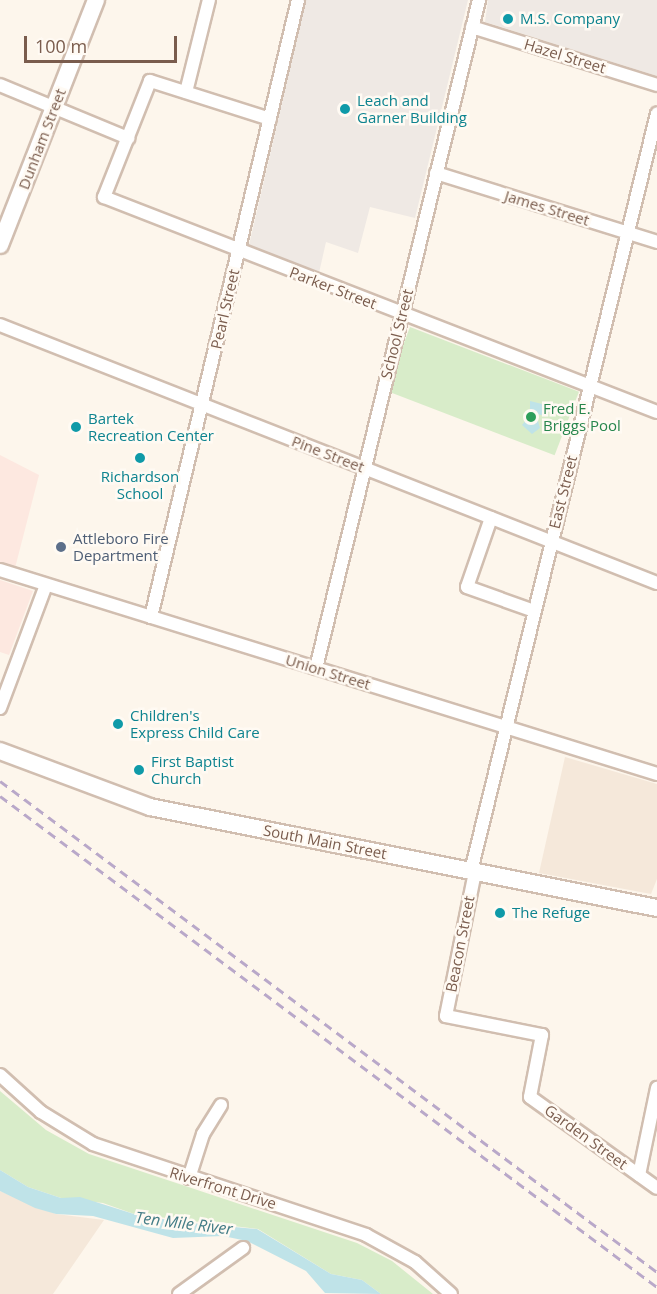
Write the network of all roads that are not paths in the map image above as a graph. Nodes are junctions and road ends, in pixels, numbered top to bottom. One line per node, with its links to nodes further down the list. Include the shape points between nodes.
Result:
1 (96, 0): 9 (main road, Dunham Street)
2 (209, 0): 8 (street)
3 (298, 0): 11 (street, Pearl Street)
4 (479, 0): 5 (street, School Street)
5 (472, 27): 7 (street, Hazel Street); 13 (street, School Street)
6 (0, 85): 9 (street)
7 (657, 85)
8 (186, 92): 11 (street); 12 (street, via 150,81)
9 (54, 107): 12 (street); 16 (main road, Dunham Street)
10 (657, 114): 14 (street, East Street)
11 (270, 119): 17 (street, Pearl Street)
12 (128, 138): 17 (street, Parker Street, via 104,197)
13 (436, 173): 14 (street, James Street); 18 (street, School Street)
14 (628, 233): 15 (street, James Street); 20 (street, East Street)
15 (657, 242)
16 (0, 245)
17 (239, 252): 18 (street, Parker Street); 21 (street, Pearl Street)
18 (402, 314): 20 (street, Parker Street); 23 (street, School Street)
19 (0, 325): 21 (street, Pine Street)
20 (589, 386): 22 (street, Parker Street); 25 (street, East Street)
21 (202, 405): 23 (street, Pine Street); 30 (street, Pearl Street)
22 (657, 412)
23 (364, 468): 24 (street, Pine Street); 31 (street, School Street)
24 (490, 518): 25 (street, Pine Street); 29 (street, via 467,587)
25 (551, 541): 27 (street, Pine Street); 29 (street, East Street)
26 (0, 570): 28 (street, Union Street)
27 (657, 583)
28 (46, 585): 30 (street, Union Street); 32 (street)
29 (534, 611): 33 (street, East Street)
30 (151, 617): 31 (street, Union Street)
31 (316, 668): 33 (street, Union Street)
32 (0, 708)
33 (506, 727): 35 (street, Union Street); 36 (street, East Street)
34 (0, 751): 36 (main road, South Main Street, via 150,807)
35 (657, 774)
36 (473, 871): 37 (main road, South Main Street); 38 (street, Beacon Street)
37 (657, 908)
38 (446, 1016): 42 (street, Garden Street, via 542,1035 530,1097)
39 (0, 1075): 43 (street, Riverfront Drive, via 41,1112 82,1138 118,1155)
40 (657, 1088): 42 (street)
41 (221, 1105): 43 (street, via 203,1134)
42 (639, 1175): 44 (street, Garden Street)
43 (189, 1178): 47 (street, Riverfront Drive, via 366,1235 415,1262)
44 (657, 1188)
45 (243, 1248): 46 (street)
46 (179, 1294)
47 (452, 1294)

